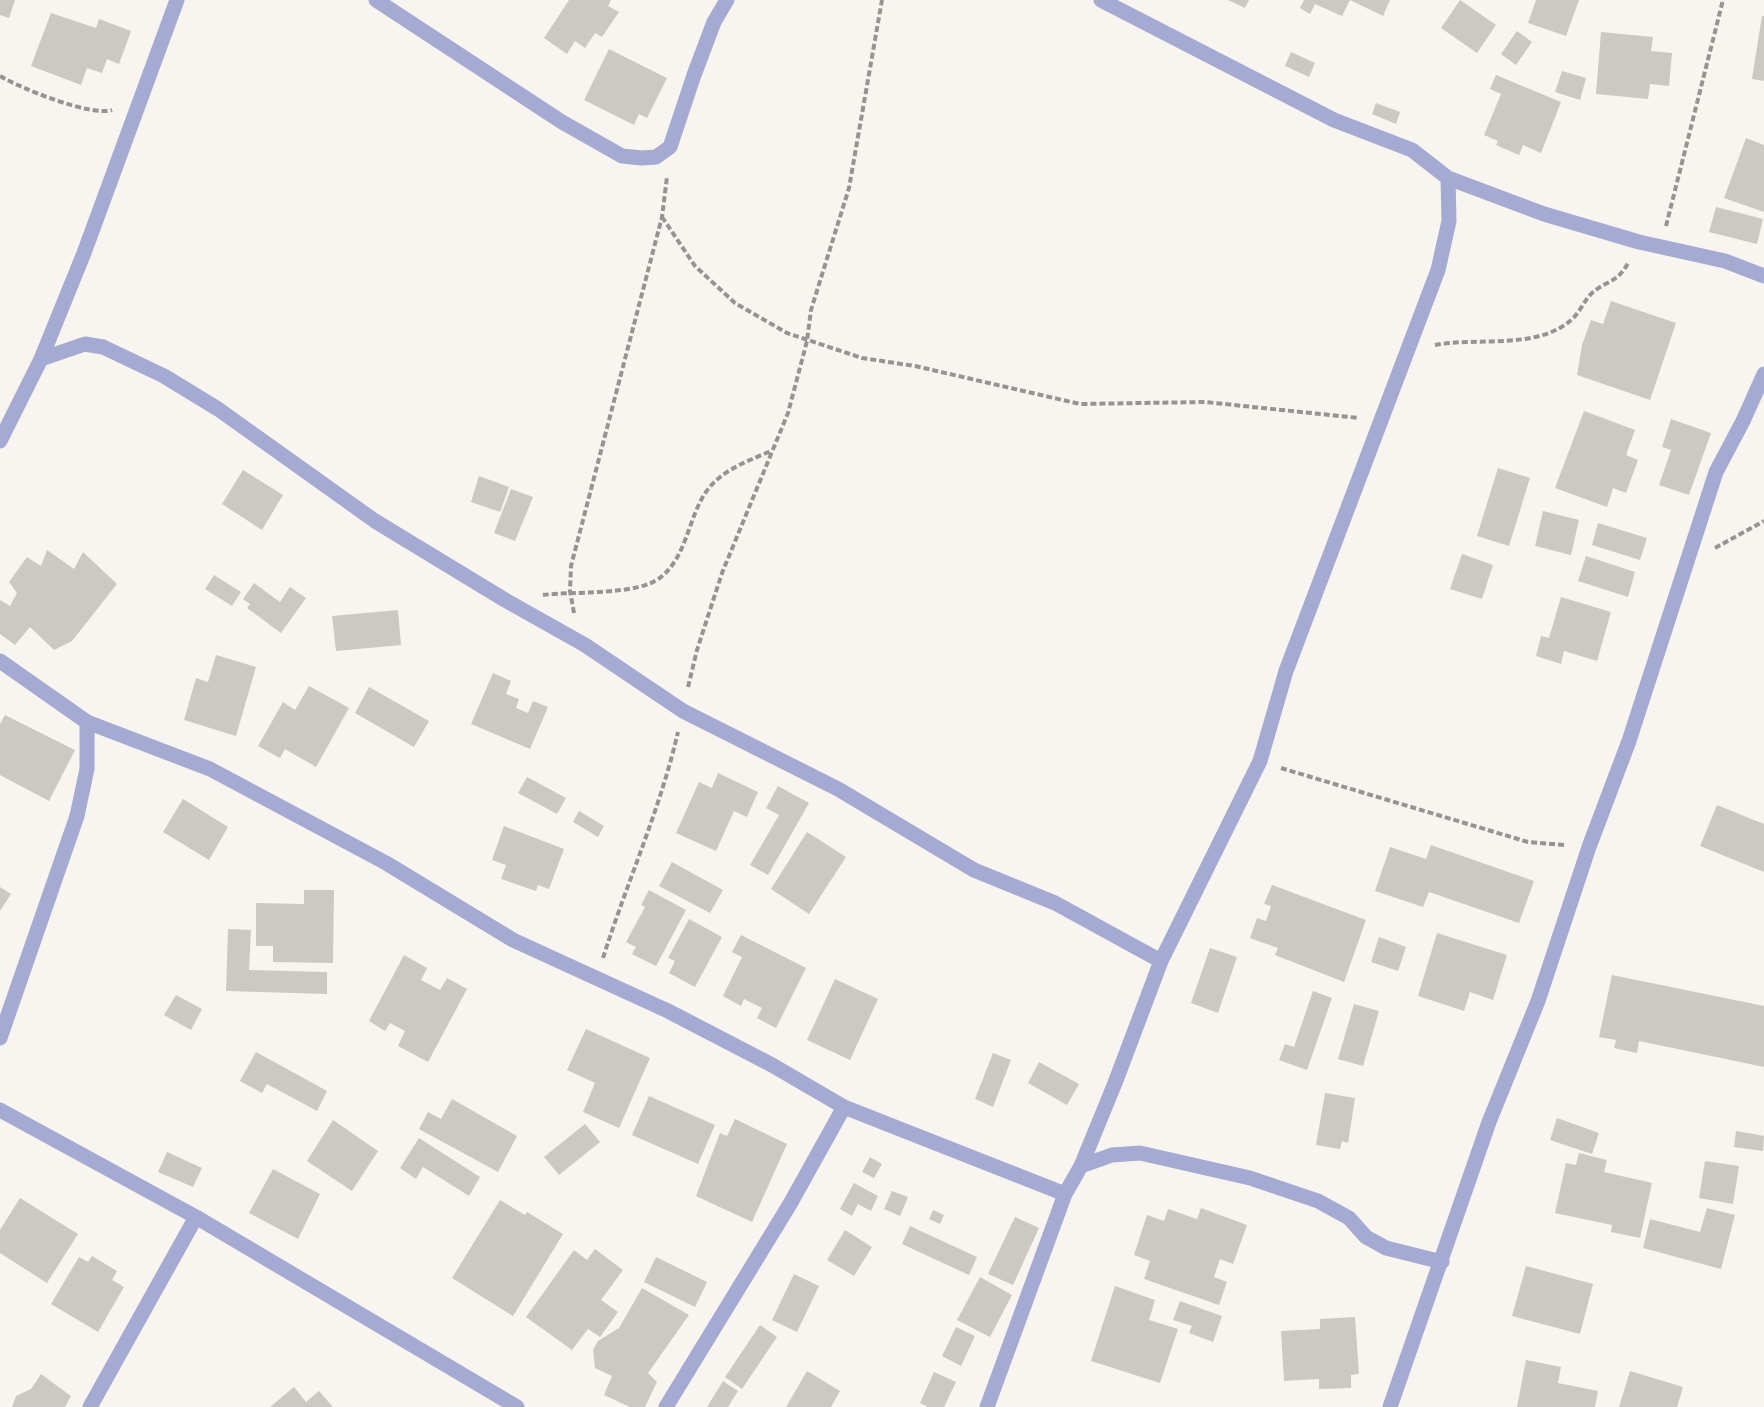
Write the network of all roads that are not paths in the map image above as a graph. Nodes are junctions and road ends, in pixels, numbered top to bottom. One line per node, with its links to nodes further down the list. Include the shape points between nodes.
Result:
1 (177, 0): 7 (street)
2 (376, 0): 3 (street, via 562,122 622,156 656,157 670,147 693,75)
3 (727, 0)
4 (1101, 0): 5 (street, via 1335,120 1412,150)
5 (1448, 178): 6 (street, via 1544,214 1639,242 1725,261); 12 (street, via 1449,221 1438,270 1286,671 1260,761)
6 (1764, 276)
7 (41, 360): 9 (street); 12 (street, via 85,344 103,347 164,376 218,409 375,521 585,645 683,711 838,789 974,870 1055,903)
8 (1764, 374): 19 (street, via 1716,472 1629,741 1538,1001 1489,1122)
9 (0, 441)
10 (0, 661): 11 (street)
11 (87, 722): 13 (street, via 87,769 77,816); 14 (street, via 210,769 386,863 513,940 668,1011)
12 (1161, 962): 16 (street)
13 (0, 1038)
14 (844, 1107): 17 (street); 22 (street, via 790,1204)
15 (0, 1110): 18 (street)
16 (1081, 1166): 17 (street); 19 (street, via 1112,1155 1140,1153 1250,1178 1318,1202 1349,1218 1366,1237 1386,1248)
17 (1065, 1194): 23 (street)
18 (196, 1217): 20 (street); 21 (street)
19 (1442, 1262): 24 (street)
20 (90, 1407)
21 (517, 1407)
22 (666, 1407)
23 (987, 1407)
24 (1390, 1407)

